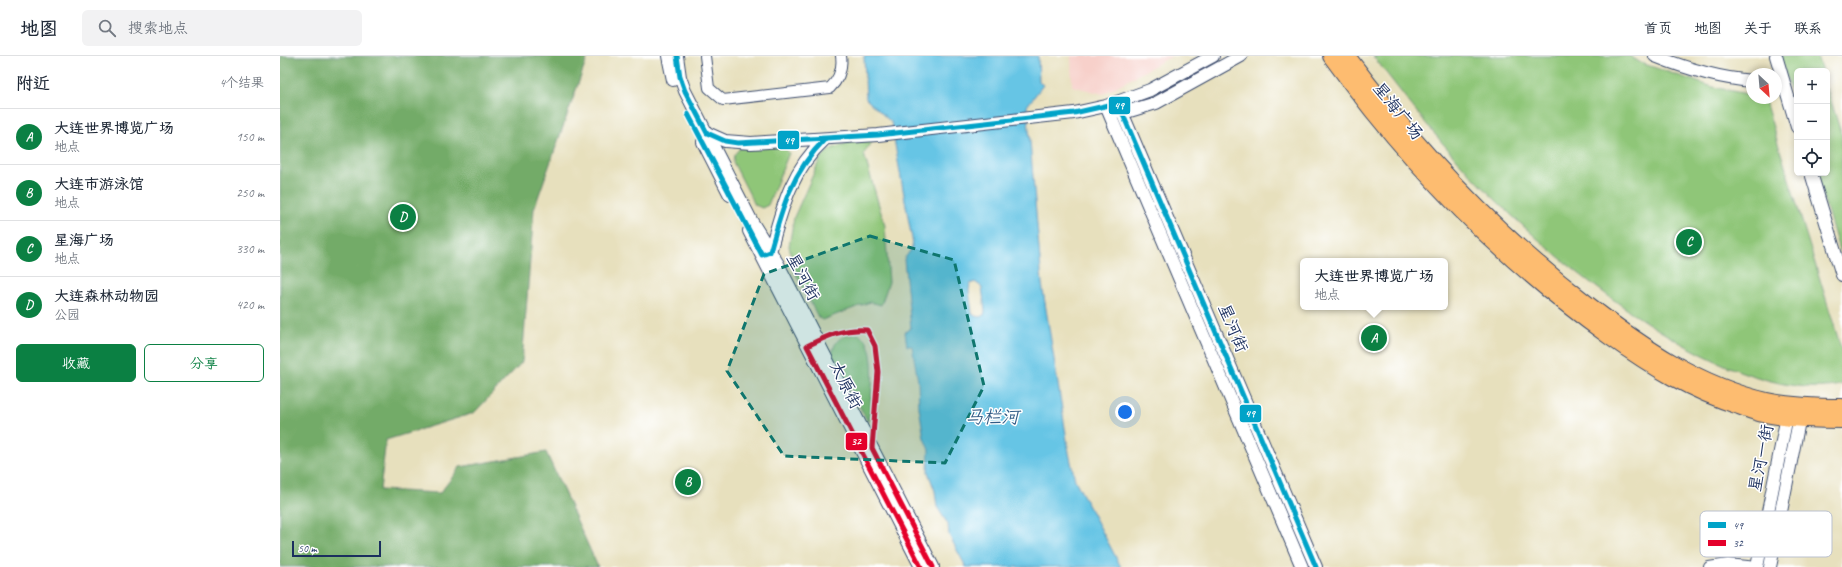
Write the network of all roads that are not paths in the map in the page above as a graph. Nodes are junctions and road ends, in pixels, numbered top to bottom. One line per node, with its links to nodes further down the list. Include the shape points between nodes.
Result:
1 (668, 56): 20 (street, 星河街, via 678,94)
2 (677, 56): 17 (street, 星河街, via 685,91)
3 (705, 56): 4 (street, via 709,88 723,100 830,88 836,82 842,66)
4 (841, 56)
5 (1213, 56): 15 (street)
6 (1241, 56): 15 (street, via 1156,103)
7 (1331, 56): 24 (highway, 星海广场, via 1364,102 1460,210 1512,260 1569,306 1659,371 1692,388 1763,414)
8 (1347, 56): 24 (highway, 星海广场, via 1420,148 1469,199 1519,248 1605,318 1665,359 1698,377)
9 (1655, 56): 12 (street, via 1687,69)
10 (1776, 56): 11 (street)
11 (1778, 68)
12 (1746, 81)
13 (1782, 87): 16 (street)
14 (1106, 106): 15 (street); 18 (street, via 1033,118); 32 (street, 星河街)
15 (1121, 108): 33 (street, 星河街)
16 (1794, 119)
17 (707, 133): 18 (street, via 738,143); 20 (street, 星河街)
18 (825, 139): 20 (street, via 799,168)
19 (1812, 176): 21 (street)
20 (766, 253): 22 (street, 星河街); 31 (street, 星河街, via 872,448)
21 (1842, 275)
22 (808, 346): 30 (street, 太原街)
23 (1842, 407): 24 (highway, 星海广场)
24 (1795, 411): 25 (highway, 星海广场, via 1816,420); 26 (street, 星河一街); 27 (street, 星河一街)
25 (1842, 420)
26 (1771, 511)
27 (1779, 511)
28 (1759, 557): 35 (street, 星河一街)
29 (1772, 557): 36 (street, 星河一街)
30 (921, 567)
31 (933, 567)
32 (1302, 567)
33 (1316, 567)
34 (1709, 567): 35 (street, via 1728,564)
35 (1757, 567)
36 (1770, 567)

